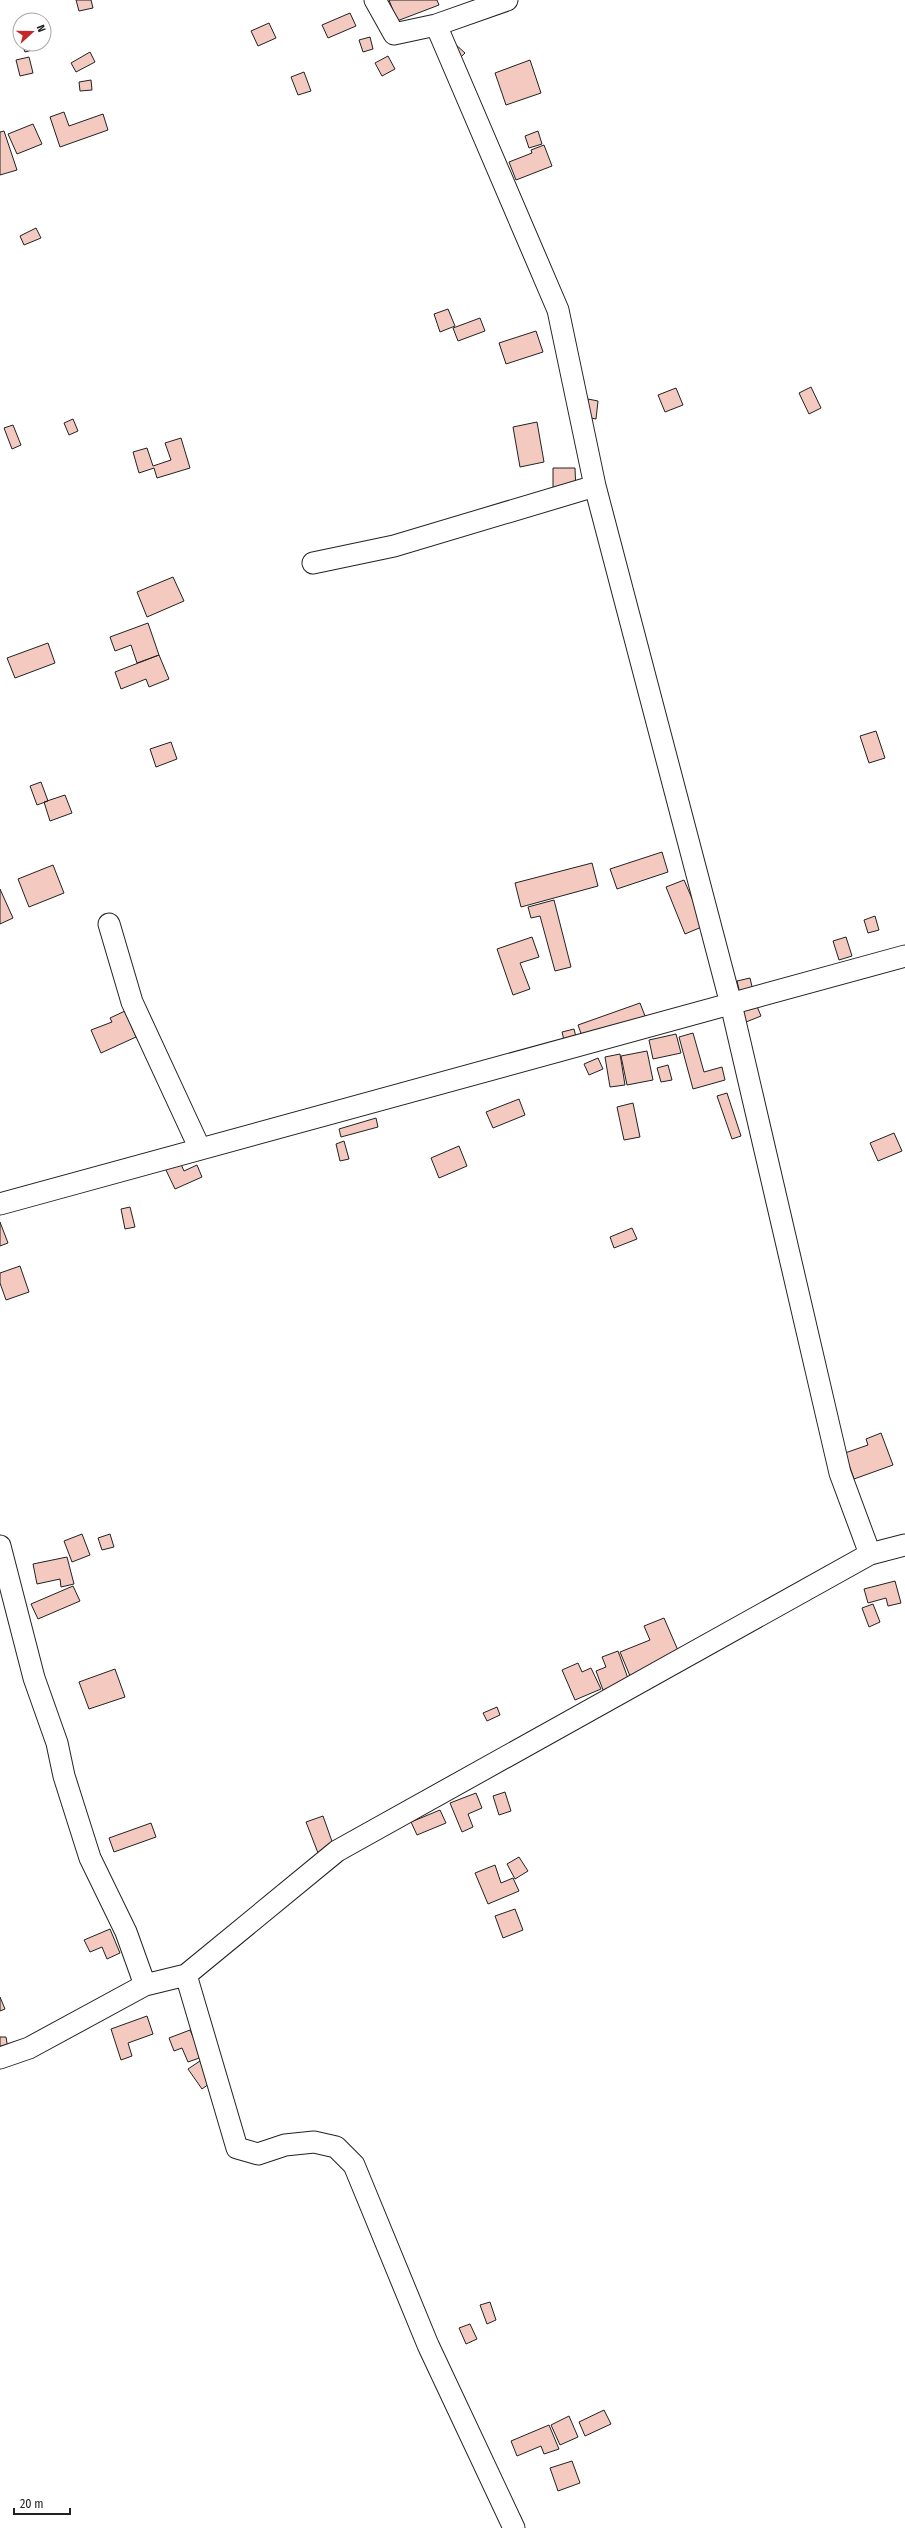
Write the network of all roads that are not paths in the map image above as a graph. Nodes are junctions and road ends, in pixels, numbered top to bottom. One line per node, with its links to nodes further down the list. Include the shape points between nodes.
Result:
1 (376, 0): 3 (street, via 394,34)
2 (507, 0): 3 (street)
3 (436, 25): 4 (street, via 558,310)
4 (595, 486): 5 (street, via 394,546); 8 (street)
5 (313, 563)
6 (109, 924): 9 (street, via 132,1002)
7 (905, 956): 8 (street)
8 (731, 1004): 9 (street); 13 (street, via 840,1473)
9 (200, 1149): 10 (street)
10 (0, 1204)
11 (905, 1545): 13 (street)
12 (0, 1546): 15 (street, via 34,1678 57,1742 64,1776 90,1858 126,1932)
13 (870, 1554): 14 (street, via 337,1851)
14 (186, 1975): 15 (street); 17 (street, via 237,2148 258,2154 285,2145 314,2142 336,2147 354,2165 428,2345)
15 (145, 1985): 16 (street, via 29,2048)
16 (0, 2058)
17 (514, 2528)

